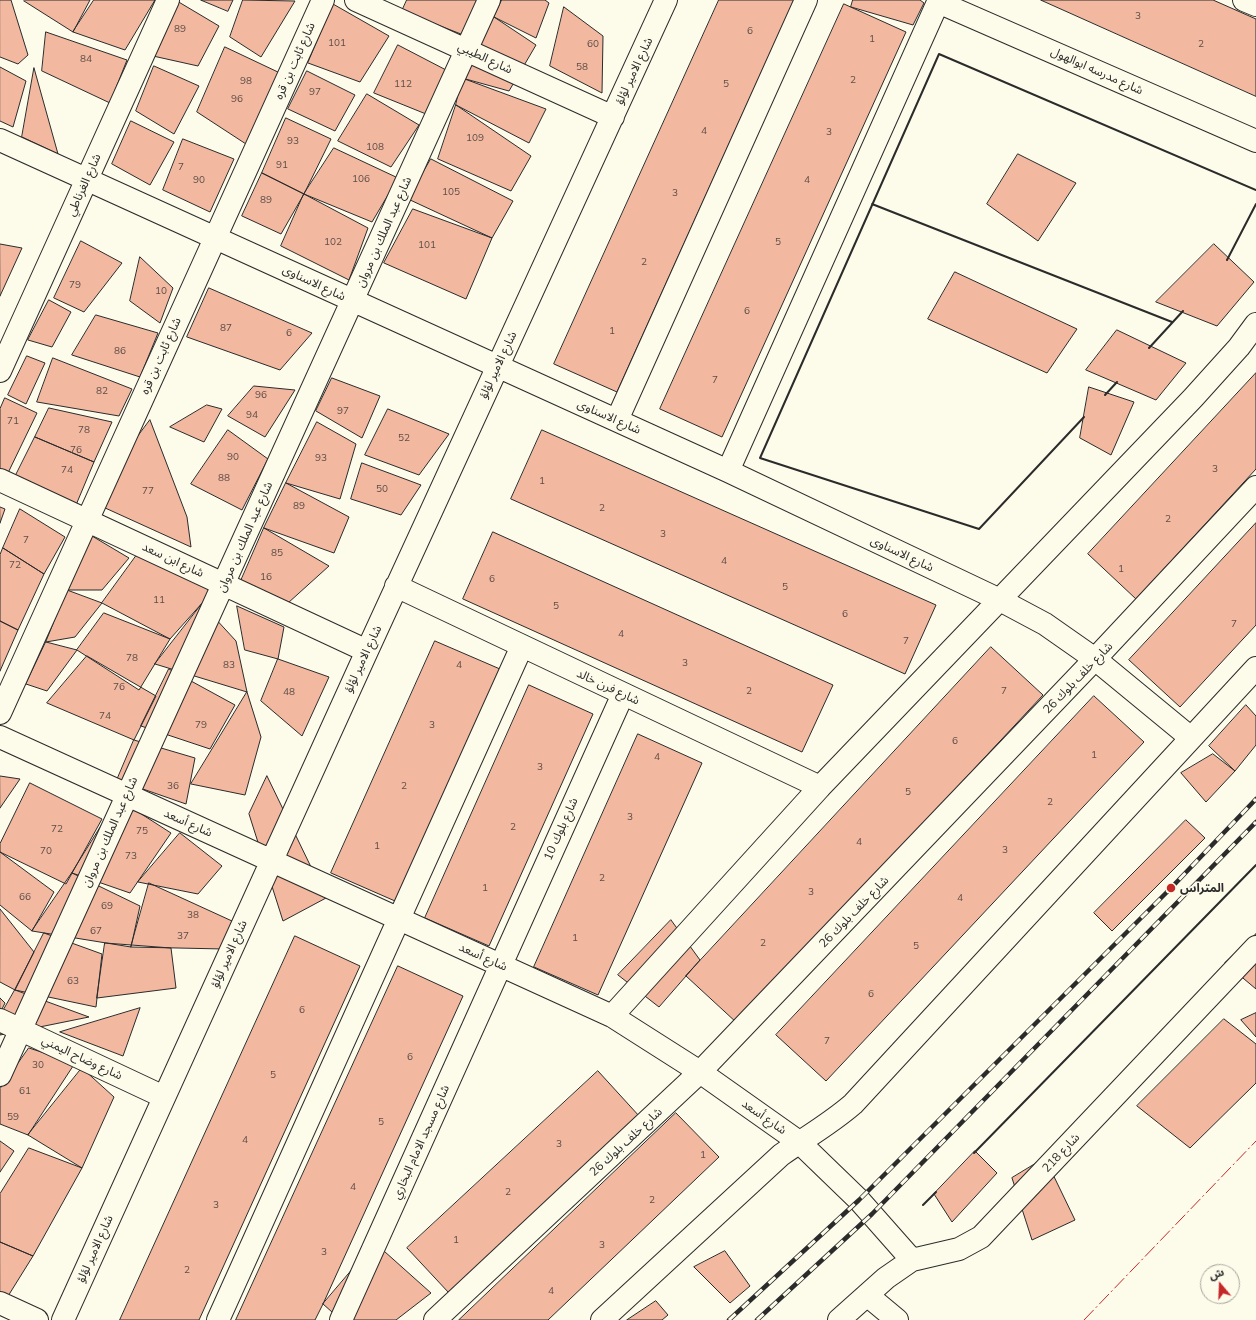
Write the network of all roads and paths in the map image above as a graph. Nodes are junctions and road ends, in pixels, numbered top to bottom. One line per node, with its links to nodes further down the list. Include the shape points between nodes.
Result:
1 (168, 0): 14 (street, شارع الغرناطي)
2 (323, 0): 15 (street, شارع ثابت بن قره)
3 (356, 0): 10 (street, شارع الطيبي)
4 (489, 0): 10 (street, شارع عبد الملك بن مروان)
5 (666, 0): 11 (street, شارع الامير لؤلؤ)
6 (806, 0): 20 (street)
7 (1244, 0): 9 (street)
8 (939, 1): 13 (street, شارع مدرسه ابوالهول); 21 (street)
9 (1256, 6)
10 (467, 50): 11 (street, شارع الطيبي); 16 (street, شارع عبد الملك بن مروان)
11 (613, 117): 18 (street, شارع الامير لؤلؤ)
12 (0, 140): 14 (street, شارع الاسناوى)
13 (1256, 141)
14 (87, 179): 15 (street, شارع الاسناوى); 19 (street, شارع الغرناطي)
15 (215, 237): 16 (street, شارع الاسناوى); 24 (street, شارع ثابت بن قره)
16 (353, 300): 18 (street, شارع الاسناوى); 25 (street, شارع عبد الملك بن مروان)
17 (1256, 324): 27 (street, via 1193,398)
18 (498, 366): 20 (street, شارع الاسناوى); 26 (street, شارع الامير لؤلؤ)
19 (0, 370)
20 (617, 420): 21 (street, شارع الاسناوى)
21 (728, 471): 27 (street, شارع الاسناوى)
22 (0, 480): 24 (street, شارع ابن سعد)
23 (1256, 487): 30 (street, شارع خلف بلوك 26)
24 (87, 520): 25 (street, شارع ابن سعد); 33 (street, شارع ثابت بن قره)
25 (223, 584): 29 (street, شارع ابن سعد); 37 (street, شارع عبد الملك بن مروان)
26 (396, 586): 28 (street, شارع فرن خالد); 29 (street, شارع الامير لؤلؤ)
27 (1000, 600): 30 (street, شارع الاسناوى, via 1045,624); 36 (street)
28 (522, 646): 32 (street, شارع فرن خالد); 39 (street)
29 (367, 652): 38 (street, شارع الامير لؤلؤ)
30 (1095, 659): 35 (street, شارع الاسناوى); 45 (street, شارع خلف بلوك 26)
31 (1256, 668): 35 (street)
32 (623, 694): 36 (street, شارع فرن خالد); 41 (street, شارع بلوك 10)
33 (0, 713)
34 (0, 737): 37 (street, شارع أسعد)
35 (1191, 738): 48 (street, via 853,1104 838,1118)
36 (820, 787): 42 (street)
37 (127, 795): 38 (street, شارع أسعد); 44 (street, شارع عبد الملك بن مروان)
38 (272, 861): 39 (street, شارع أسعد); 47 (street, شارع الامير لؤلؤ)
39 (399, 919): 41 (street, شارع أسعد); 54 (street)
40 (1256, 947): 49 (street, شارع 218, via 981,1237 959,1249)
41 (500, 964): 42 (street, شارع أسعد); 55 (street, شارع مسجد الامام البخاري)
42 (612, 1016): 45 (street, شارع أسعد)
43 (0, 1020): 44 (street, شارع وضاح اليمني)
44 (21, 1029): 46 (street, شارع عبد الملك بن مروان); 47 (street, شارع وضاح اليمني)
45 (700, 1072): 48 (street, شارع أسعد); 56 (street, شارع خلف بلوك 26)
46 (0, 1075)
47 (164, 1097): 53 (street, شارع الامير لؤلؤ)
48 (799, 1142): 49 (street, شارع أسعد, via 864,1204); 57 (street, via 781,1155)
49 (912, 1260): 50 (street, شارع 218)
50 (867, 1295): 58 (street, شارع 218); 59 (street)
51 (0, 1303): 52 (street)
52 (37, 1320)
53 (63, 1320)
54 (218, 1320)
55 (341, 1320)
56 (435, 1320)
57 (602, 1320)
58 (839, 1320)
59 (897, 1320)

